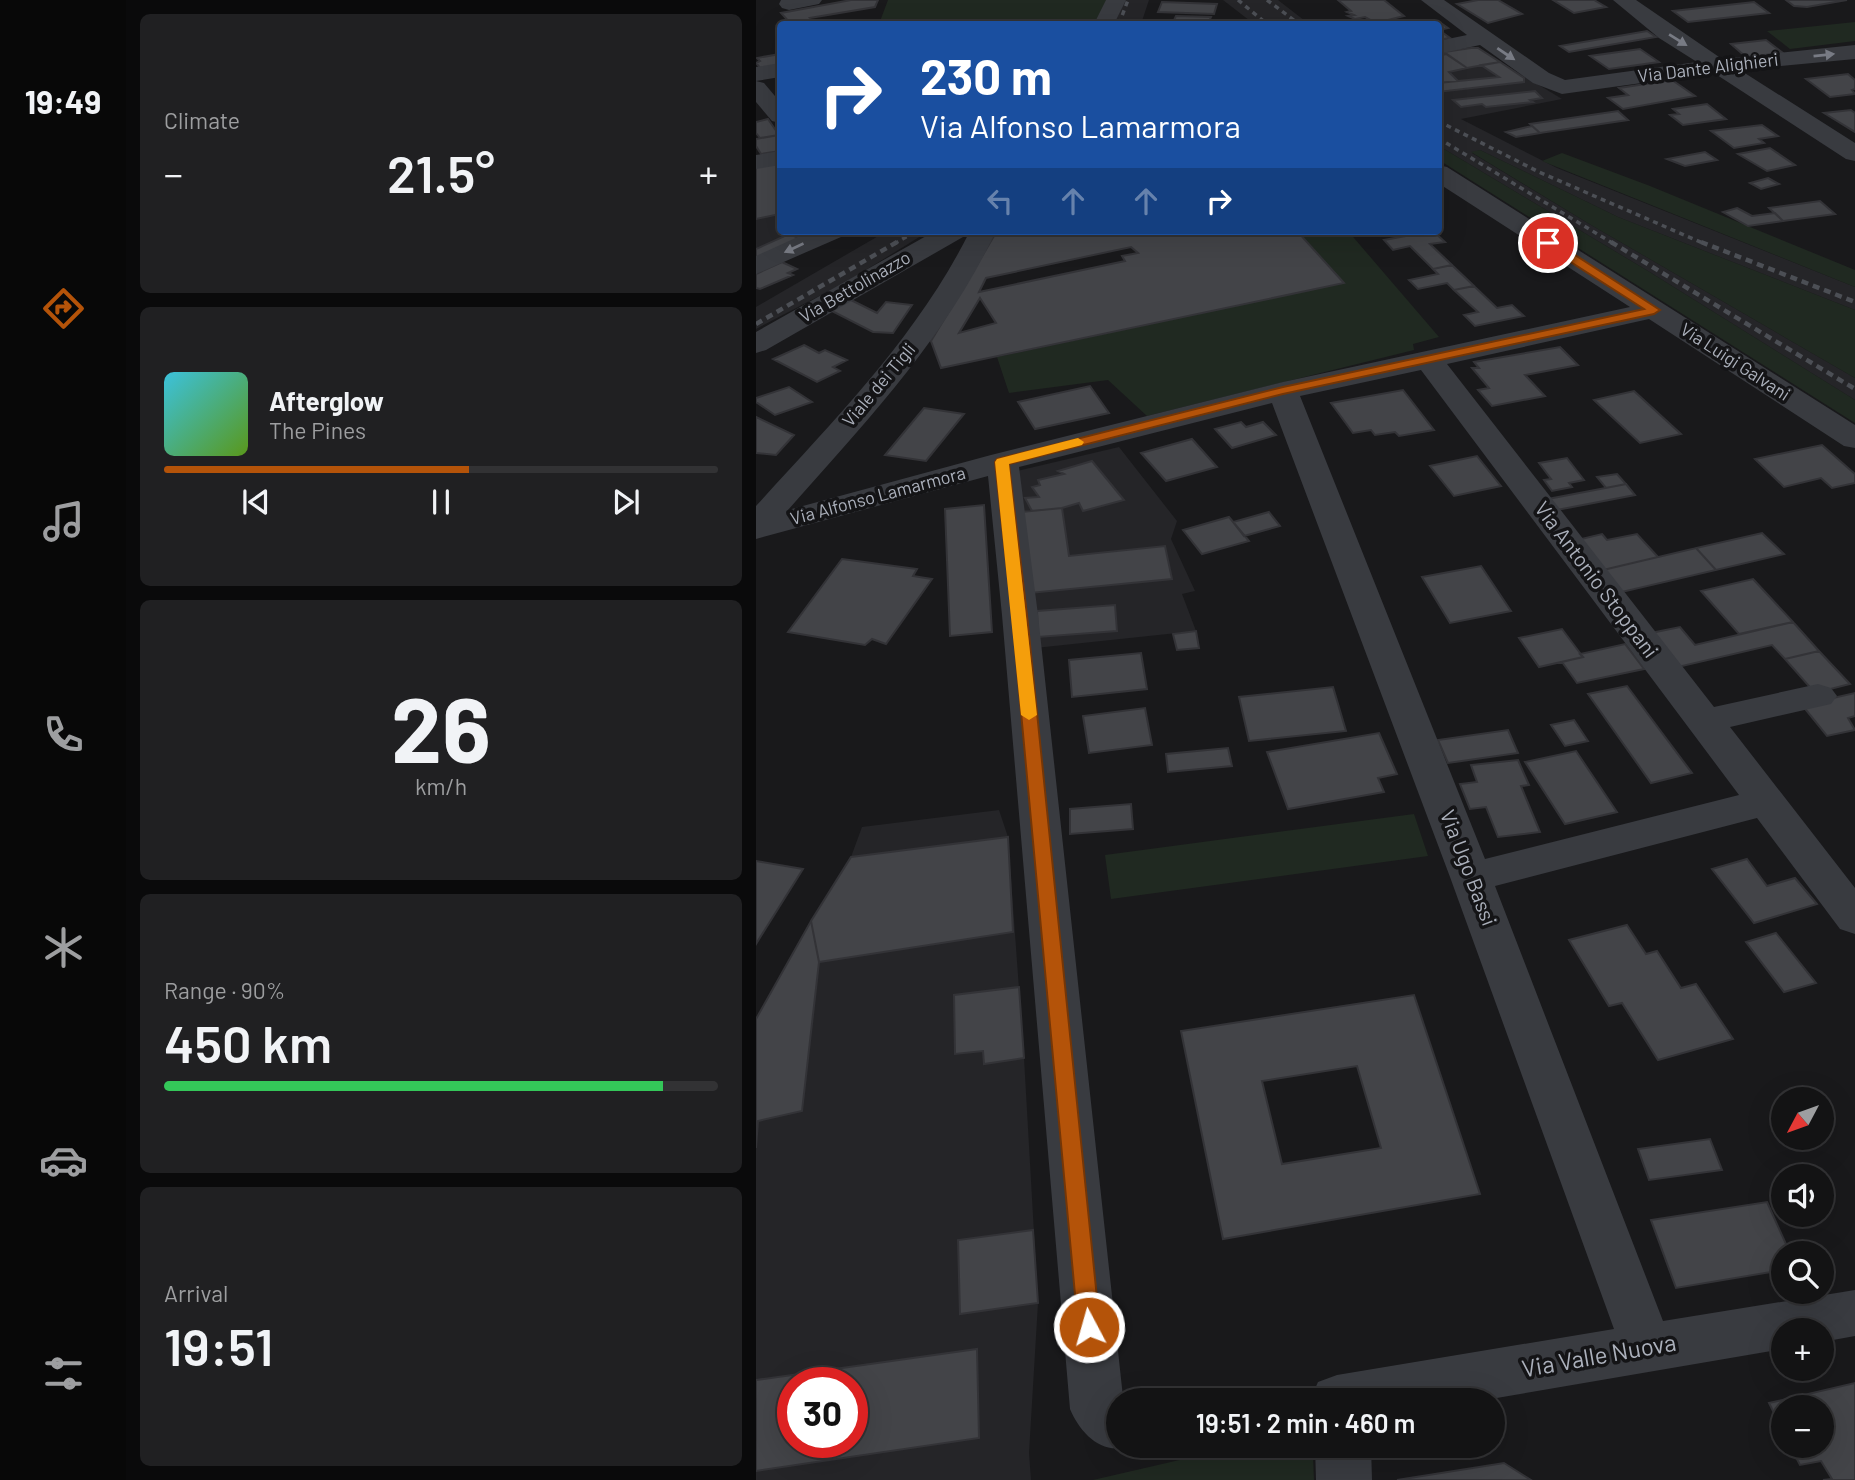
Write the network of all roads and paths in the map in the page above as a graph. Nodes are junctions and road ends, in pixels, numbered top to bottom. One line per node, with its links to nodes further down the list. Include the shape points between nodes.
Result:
1 (813, 0): 5 (street)
2 (1116, 0): 6 (street)
3 (1431, 0): 7 (street)
4 (1623, 0): 10 (street, one-way to 10)
5 (789, 4)
6 (1106, 21)
7 (1482, 38): 8 (street); 10 (street, Via Dante Alighieri, one-way to 10, via 1562,87)
8 (1442, 47)
9 (1855, 52): 10 (street, Via Dante Alighieri, one-way to 9)
10 (1719, 66): 15 (street)
11 (777, 70): 12 (street)
12 (756, 74)
13 (756, 88): 14 (street)
14 (777, 112)
15 (1855, 154)
16 (777, 158): 17 (street)
17 (756, 162)
18 (1442, 175): 23 (street, Via Luigi Galvani)
19 (823, 235): 22 (street, one-way to 22)
20 (947, 235): 24 (street, Via Bettolinazzo)
21 (981, 235): 29 (street, Viale dei Tigli, via 939,310 901,361)
22 (756, 266)
23 (1654, 310): 25 (street, Via Alfonso Lamarmora); 27 (street, Via Luigi Galvani)
24 (756, 344)
25 (1427, 358): 26 (street, Via Alfonso Lamarmora); 31 (street, Via Antonio Stoppani)
26 (1283, 391): 28 (street, Via Alfonso Lamarmora); 33 (street, Via Ugo Bassi)
27 (1855, 439)
28 (1002, 462): 29 (street, Via Alfonso Lamarmora); 38 (street)
29 (756, 527)
30 (1818, 696): 31 (street)
31 (1704, 721): 32 (street, Via Antonio Stoppani)
32 (1765, 802): 33 (street); 34 (street, Via Antonio Stoppani)
33 (1471, 877): 36 (street, Via Ugo Bassi)
34 (1855, 918)
35 (1855, 1313): 36 (street, Via Valle Nuova)
36 (1647, 1348): 37 (street, Via Valle Nuova)
37 (1412, 1388)
38 (1106, 1398)
39 (1343, 1458): 40 (street)
40 (1344, 1480)

